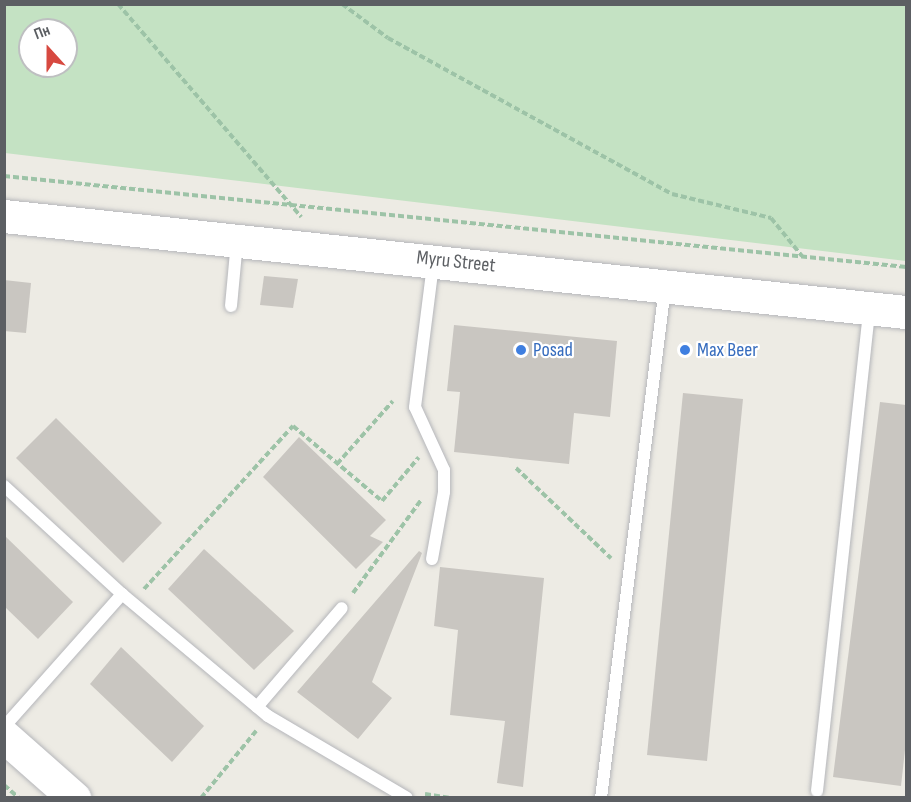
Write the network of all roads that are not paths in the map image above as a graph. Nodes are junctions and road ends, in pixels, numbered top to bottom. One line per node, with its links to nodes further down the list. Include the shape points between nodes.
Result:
1 (4, 216): 2 (street, Myru Street)
2 (237, 240): 3 (street, Myru Street); 5 (lane)
3 (433, 260): 4 (street, Myru Street); 9 (lane, via 415,407 444,470)
4 (666, 284): 6 (street, Myru Street); 18 (lane)
5 (231, 306)
6 (869, 308): 7 (street, Myru Street); 15 (lane)
7 (906, 312)
8 (4, 486): 10 (lane)
9 (432, 559)
10 (127, 599): 12 (lane); 13 (lane)
11 (342, 608): 12 (lane)
12 (257, 707): 17 (lane)
13 (4, 727)
14 (4, 736): 16 (street)
15 (817, 791)
16 (74, 798)
17 (407, 798)
18 (601, 798)

